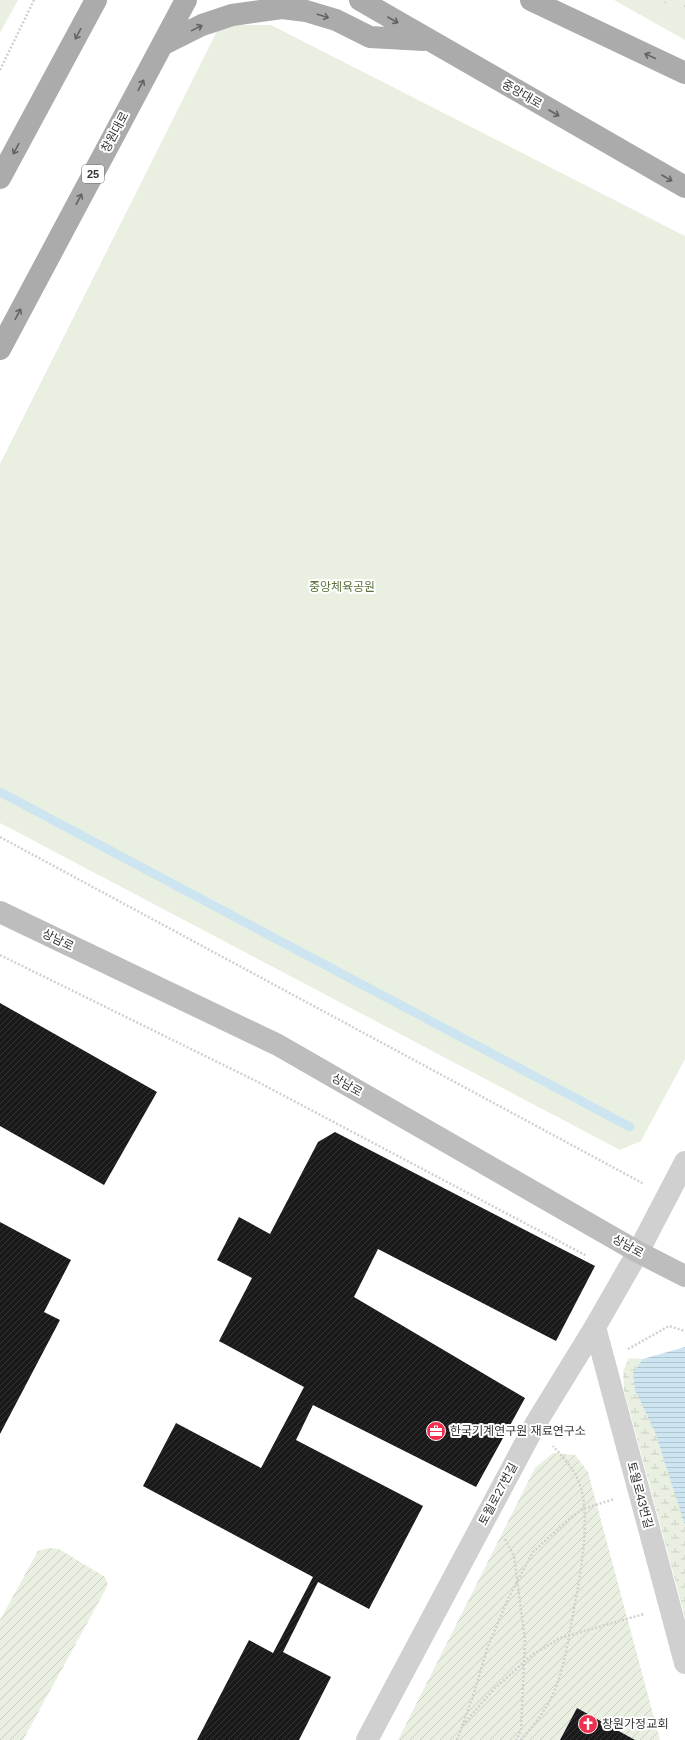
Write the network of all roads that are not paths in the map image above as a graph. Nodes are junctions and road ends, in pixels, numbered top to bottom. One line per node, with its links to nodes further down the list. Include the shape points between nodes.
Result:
1 (96, 0): 8 (main road, one-way to 8)
2 (186, 0): 6 (main road, 창원대로 / 25)
3 (360, 0): 5 (main road, 중앙대로, one-way to 5)
4 (531, 0): 7 (main road, one-way to 4)
5 (428, 40): 6 (main road, one-way to 5, via 202,25 232,15 282,8 306,11 336,20 370,37); 9 (main road, 중앙대로, one-way to 9)
6 (162, 45): 10 (main road, 창원대로 / 25, one-way to 6)
7 (685, 73)
8 (0, 178)
9 (685, 187)
10 (0, 349)
11 (0, 912): 13 (main road, 상남로, via 278,1045)
12 (685, 1162): 13 (street, 토월로27번길)
13 (638, 1252): 14 (main road, 상남로); 15 (street, 토월로27번길)
14 (685, 1276)
15 (595, 1327): 16 (street, 토월로43번길); 17 (street, 토월로27번길, via 536,1423)
16 (685, 1663)
17 (366, 1740)

